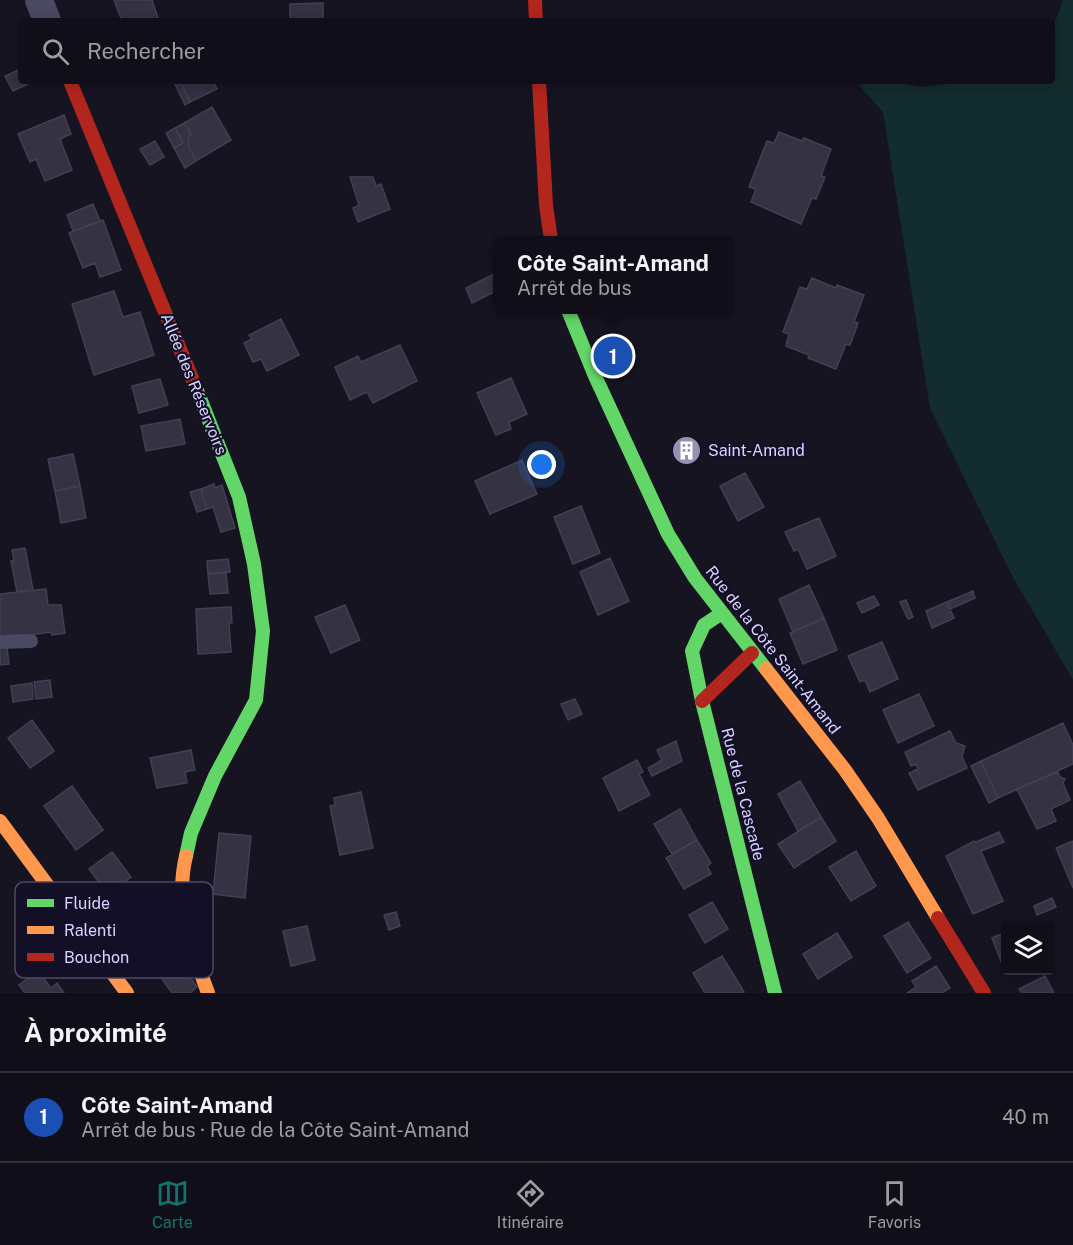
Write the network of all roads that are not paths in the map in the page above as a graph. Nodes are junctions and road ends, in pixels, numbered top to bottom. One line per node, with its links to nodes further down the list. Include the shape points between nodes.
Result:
1 (39, 0): 3 (street)
2 (535, 0): 4 (street)
3 (46, 18)
4 (536, 18)
5 (71, 84): 16 (street, Allée des Réservoirs, via 239,497 254,564 263,631 256,700 215,776 191,833)
6 (539, 84): 7 (street)
7 (550, 236)
8 (570, 314): 9 (street, Rue de la Côte Saint-Amand, via 668,534)
9 (722, 613): 12 (street, Rue de la Côte Saint-Amand); 13 (street, Rue de la Cascade, via 704,625 692,651)
10 (31, 641): 11 (lane)
11 (0, 642)
12 (753, 653): 13 (street); 22 (street, Rue de la Côte Saint-Amand, via 878,818)
13 (702, 701): 21 (street, Rue de la Cascade)
14 (0, 821): 15 (street)
15 (45, 882)
16 (181, 882)
17 (115, 978): 19 (street)
18 (203, 978): 20 (street, Allée des Réservoirs)
19 (126, 993)
20 (208, 993)
21 (776, 993)
22 (984, 993)

